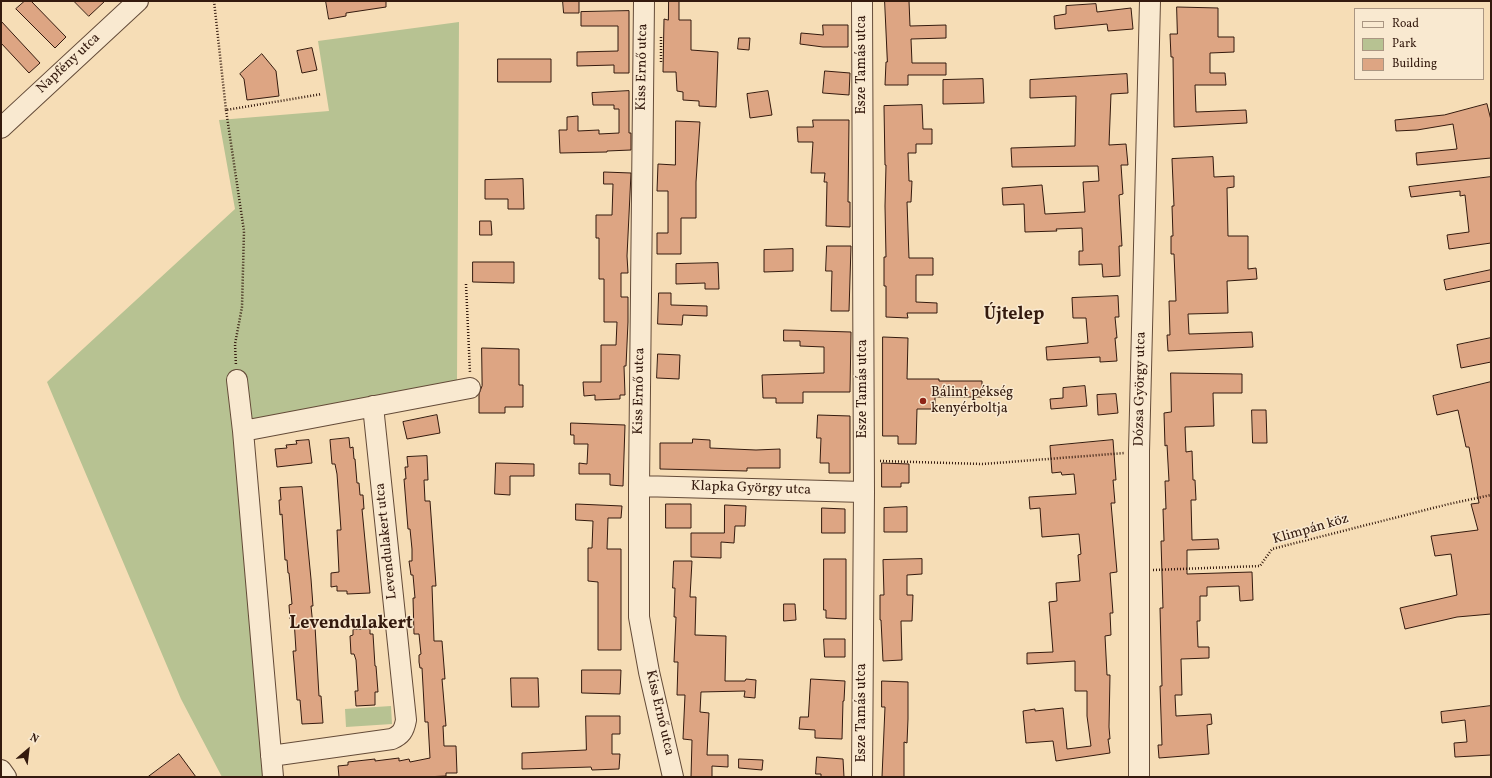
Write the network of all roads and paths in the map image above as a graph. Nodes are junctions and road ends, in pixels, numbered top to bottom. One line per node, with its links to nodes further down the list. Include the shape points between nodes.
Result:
1 (138, 1): 8 (street, Napfény utca)
2 (214, 1): 7 (path)
3 (644, 1): 16 (street, Kiss Ernő utca)
4 (862, 1): 17 (street, Esze Tamás utca)
5 (1150, 1): 14 (street, Dózsa György utca)
6 (322, 94): 7 (path)
7 (226, 110): 10 (path, via 244,230 242,307 235,344)
8 (1, 128)
9 (466, 284): 11 (path)
10 (237, 380): 13 (street)
11 (470, 388): 12 (street)
12 (373, 406): 13 (street); 20 (street, Levendulakert utca, via 405,729 400,736 392,739)
13 (242, 431): 20 (street)
14 (1139, 451): 15 (path, via 983,464); 19 (street, Dózsa György utca)
15 (874, 460)
16 (639, 486): 17 (street, Klapka György utca); 24 (street, Kiss Ernő utca, via 639,617)
17 (864, 492): 25 (street, Esze Tamás utca)
18 (1491, 495): 19 (path, Klimpán köz, via 1272,549 1260,566)
19 (1139, 570): 26 (street, Dózsa György utca)
20 (271, 756): 23 (street)
21 (1, 770): 22 (street)
22 (6, 777)
23 (273, 777)
24 (673, 777)
25 (862, 777)
26 (1139, 777)

